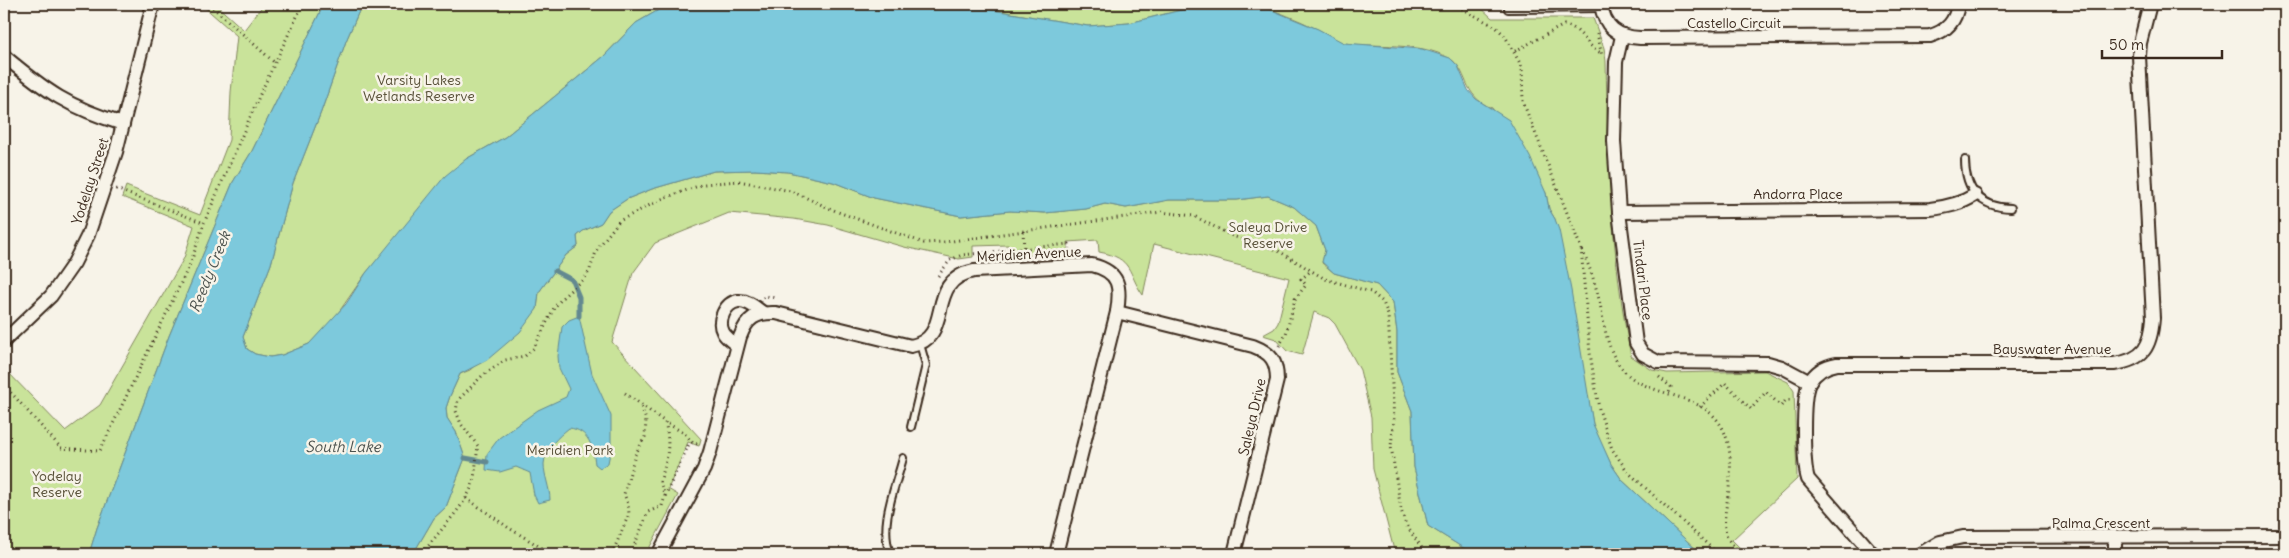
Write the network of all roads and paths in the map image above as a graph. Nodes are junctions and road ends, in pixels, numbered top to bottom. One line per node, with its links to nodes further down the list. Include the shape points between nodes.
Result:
1 (153, 4): 14 (street, Yodelay Street)
2 (208, 4): 13 (path)
3 (303, 4): 13 (path)
4 (1453, 4): 10 (path, via 1496,27)
5 (1958, 4): 9 (street, Castello Circuit, via 1954,21 1940,33 1930,36)
6 (2150, 4): 36 (street, Bayswater Avenue, via 2139,56 2153,318 2148,345 2142,354 2130,361 2114,364 1837,364 1821,370)
7 (1601, 6): 8 (lane); 9 (street, via 1607,24)
8 (1508, 9)
9 (1622, 36): 11 (street, Tindari Place)
10 (1515, 51): 11 (path, via 1564,25 1576,29 1600,52); 22 (path, via 1522,67 1523,102)
11 (1617, 54): 19 (street, Tindari Place, via 1614,121)
12 (4, 56): 14 (street, via 53,96 73,107)
13 (275, 63): 20 (path)
14 (123, 124): 16 (street, Yodelay Street)
15 (1965, 160): 17 (lane, via 1965,172)
16 (106, 185): 20 (path); 32 (street, Yodelay Street, via 74,263 50,296)
17 (1975, 195): 18 (lane, via 1997,207); 19 (street, Andorra Place, via 1948,207 1930,209)
18 (2010, 208)
19 (1619, 212): 36 (street, Tindari Place, via 1634,333 1643,354 1665,363 1768,363)
20 (204, 224): 37 (path, via 191,262 100,451 61,448)
21 (1023, 231): 23 (path)
22 (1580, 248): 41 (path, via 1590,268 1614,357 1633,379); 59 (path, via 1590,353 1599,408 1612,449 1628,472)
23 (1024, 250): 24 (path, via 1070,244); 27 (path, via 956,256 942,268)
24 (1071, 265): 30 (street, Meridien Avenue, via 1105,268 1115,278 1120,292); 33 (street, Meridien Avenue, via 961,274 951,281 945,292 932,334)
25 (1312, 270): 35 (path, via 1302,279 1306,285 1295,299 1286,334)
26 (583, 279): 48 (path, via 554,308 534,348 525,356 505,360 482,376 458,400 456,411 461,424 478,446 472,486)
27 (937, 279)
28 (784, 300): 29 (path, via 766,296)
29 (751, 304): 31 (street); 34 (street, via 738,301 723,313 723,333)
30 (1118, 312): 35 (street, via 1253,346); 57 (street, Meridien Avenue)
31 (763, 313): 33 (street, via 776,313 900,345); 34 (street, via 752,316 744,326)
32 (4, 341)
33 (920, 344): 43 (lane, via 926,365)
34 (737, 346): 51 (street, via 704,469)
35 (1272, 357): 58 (street, Saleya Drive, via 1278,380)
36 (1810, 382): 61 (street, via 1804,452 1808,479)
37 (4, 385)
38 (625, 393): 40 (path)
39 (1797, 400): 41 (path, via 1786,400 1781,406 1766,392 1751,409 1725,383)
40 (641, 406): 42 (path); 54 (path, via 646,420 645,437 636,454 624,494 629,514)
41 (1700, 407): 60 (path, via 1720,423 1728,439 1730,479 1724,519 1728,538)
42 (665, 422): 45 (path, via 684,433); 47 (path, via 669,454 660,482)
43 (911, 427)
44 (701, 437): 45 (path, via 699,445)
45 (693, 443): 47 (path)
46 (903, 458): 56 (lane, via 886,524)
47 (666, 496): 55 (path, via 662,506 648,512)
48 (466, 498): 52 (path); 53 (path)
49 (2285, 536): 50 (street, Palma Crescent)
50 (2116, 538): 62 (street, Palma Crescent, via 1963,537 1940,542); 63 (street)
51 (660, 553)
52 (423, 554)
53 (552, 554)
54 (612, 554)
55 (634, 554)
56 (890, 554)
57 (1056, 554)
58 (1234, 554)
59 (1718, 554)
60 (1742, 554)
61 (1873, 554)
62 (1920, 554)
63 (2115, 554)

